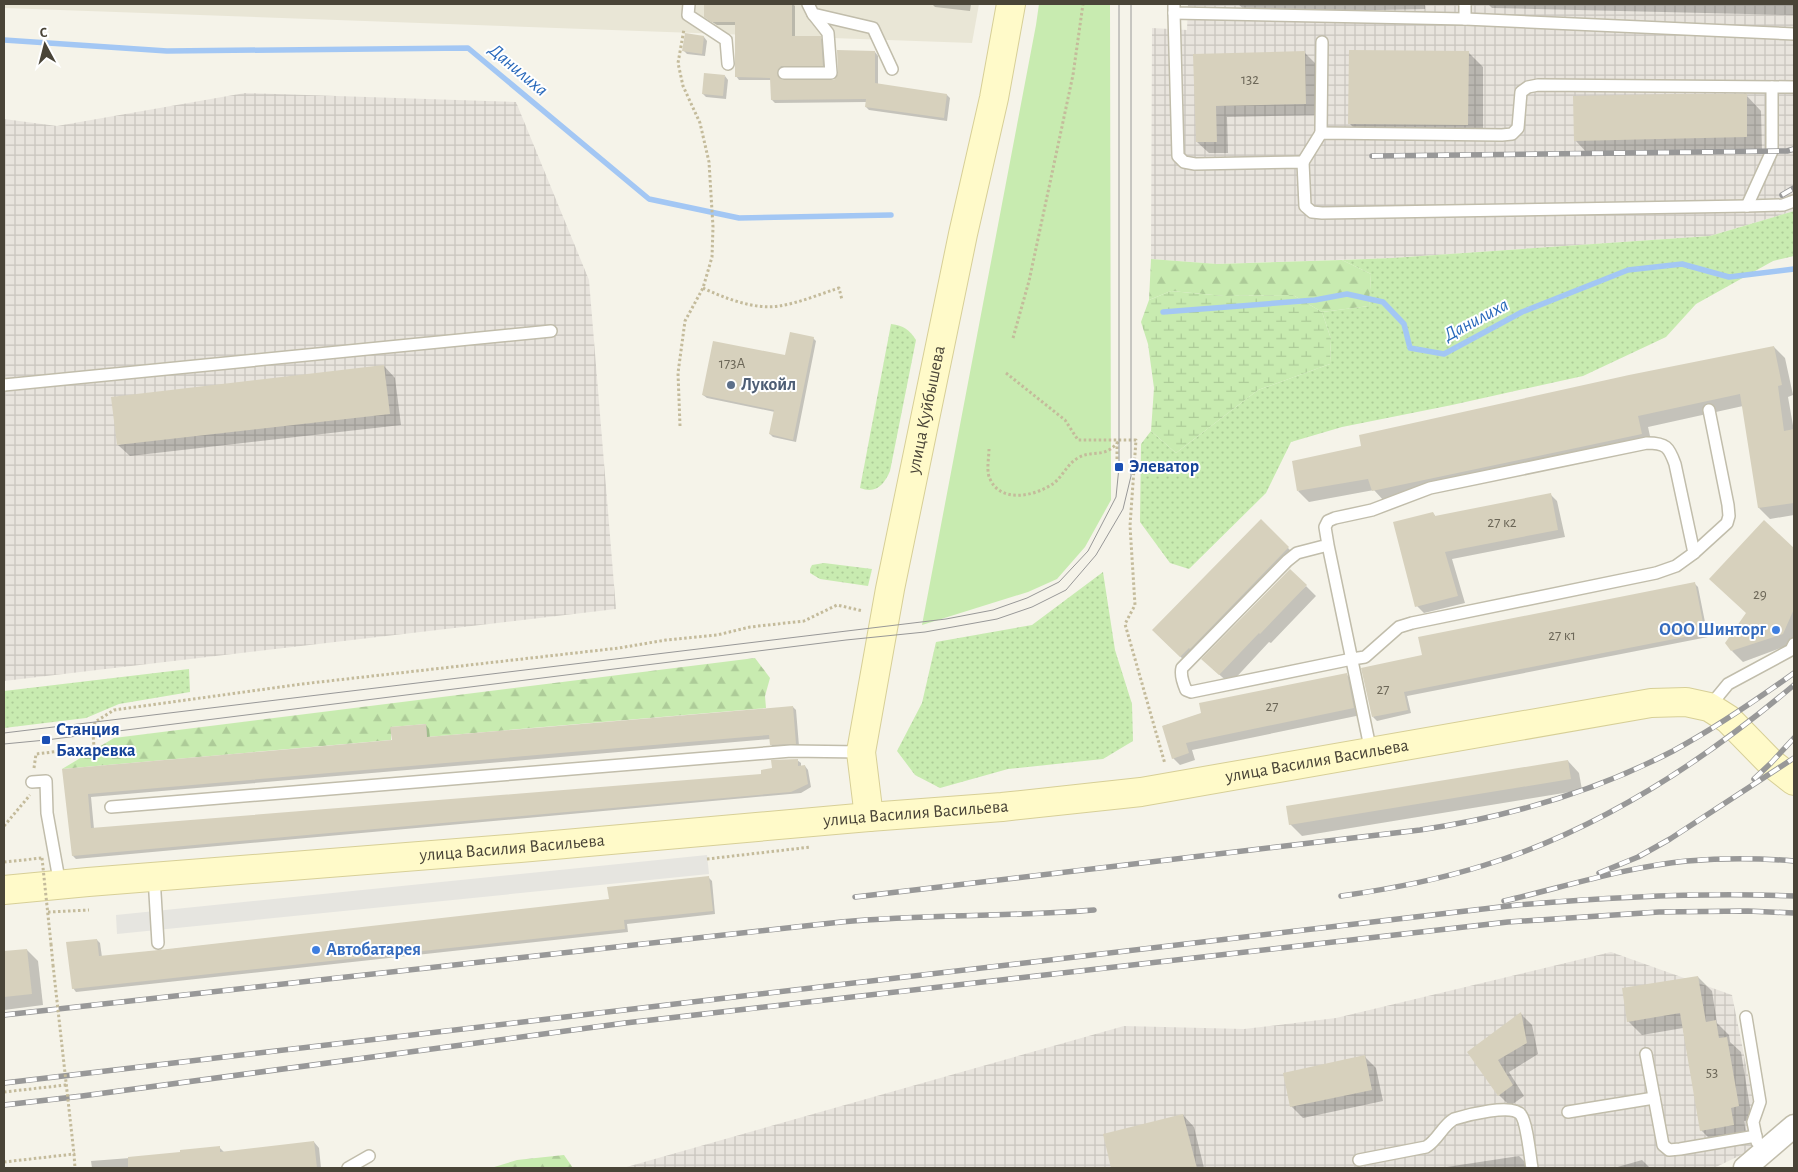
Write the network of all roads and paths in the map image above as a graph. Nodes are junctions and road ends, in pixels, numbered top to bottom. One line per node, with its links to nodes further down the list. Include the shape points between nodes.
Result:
1 (1011, 4): 32 (main road, улица Куйбышева)
2 (1083, 4): 22 (path, via 1073,75 1029,281)
3 (1465, 4): 7 (lane)
4 (1174, 8): 7 (lane); 16 (lane, via 1178,156 1184,162 1195,164)
5 (689, 9): 10 (lane, via 726,40); 19 (path, via 678,64 683,86 700,123 710,162 713,205 712,258)
6 (810, 9): 11 (lane, via 873,28); 12 (lane, via 828,33 832,73)
7 (1465, 19): 8 (lane)
8 (1794, 34)
9 (1322, 42): 15 (lane)
10 (728, 64)
11 (892, 69)
12 (784, 73)
13 (1772, 87): 14 (lane); 15 (lane, via 1528,86 1521,92 1518,128 1512,134); 18 (lane, via 1772,151)
14 (1794, 87)
15 (1321, 133): 16 (lane)
16 (1302, 162): 18 (lane, via 1305,206 1312,212 1322,213)
17 (1794, 202): 18 (lane)
18 (1747, 206)
19 (703, 288): 20 (path, via 727,299 768,307 839,288); 26 (path, via 685,320 678,372)
20 (842, 300)
21 (551, 331): 24 (lane)
22 (1013, 338)
23 (1006, 372): 27 (path, via 1065,420 1078,440)
24 (4, 385)
25 (1709, 410): 31 (lane, via 1729,516 1727,523)
26 (680, 426)
27 (1118, 442): 28 (path, via 1109,450 1076,458 1055,482 1038,492 1014,496 997,490 989,478); 29 (path); 39 (path, via 1136,440 1130,526 1135,605 1125,624)
28 (989, 449)
29 (1116, 469)
30 (1328, 545): 31 (lane, via 1325,527 1328,521 1372,510 1430,488 1660,443 1670,450 1675,464); 34 (lane); 34 (lane, via 1298,553 1287,561 1185,664 1182,676 1186,690 1191,692)
31 (1694, 554): 34 (lane, via 1676,566 1656,573 1406,625 1365,656)
32 (885, 616): 36 (main road, улица Куйбышева); 38 (path, via 837,605 804,621 750,627 717,635 302,684 114,710 96,722 94,747)
33 (1794, 644): 35 (lane, via 1791,650 1728,684)
34 (1352, 660): 37 (lane)
35 (1709, 707): 37 (main road, улица Василия Васильева, via 1686,702 1651,704); 40 (main road, улица Василия Васильева, via 1728,719)
36 (861, 752): 42 (lane, via 791,752); 43 (main road, улица Куйбышева)
37 (1371, 752): 43 (main road, улица Василия Васильева, via 1141,792)
38 (36, 754)
39 (1166, 768)
40 (1794, 782)
41 (33, 786): 44 (path); 49 (lane, via 46,781 47,813)
42 (111, 807)
43 (869, 817): 48 (main road, улица Василия Васильева)
44 (4, 826)
45 (791, 850): 46 (path)
46 (707, 859)
47 (4, 862): 52 (path, bridge, via 42,858)
48 (154, 877): 49 (main road, улица Василия Васильева); 53 (lane)
49 (60, 885): 50 (main road, улица Василия Васильева)
50 (4, 890)
51 (89, 910): 52 (path)
52 (48, 912): 56 (path, bridge)
53 (158, 943)
54 (1746, 1017): 62 (lane, via 1760,1102 1753,1122)
55 (1646, 1054): 58 (lane)
56 (66, 1085): 57 (path); 61 (path, bridge)
57 (4, 1092)
58 (1654, 1098): 59 (lane); 62 (lane, via 1660,1138 1670,1150)
59 (1568, 1112)
60 (1791, 1135): 62 (street)
61 (74, 1154): 65 (path); 66 (path)
62 (1753, 1154)
63 (369, 1156): 67 (lane)
64 (1358, 1160): 68 (lane, via 1426,1147 1454,1119 1515,1109 1524,1123)
65 (4, 1162)
66 (75, 1168)
67 (348, 1168)
68 (1532, 1168)

